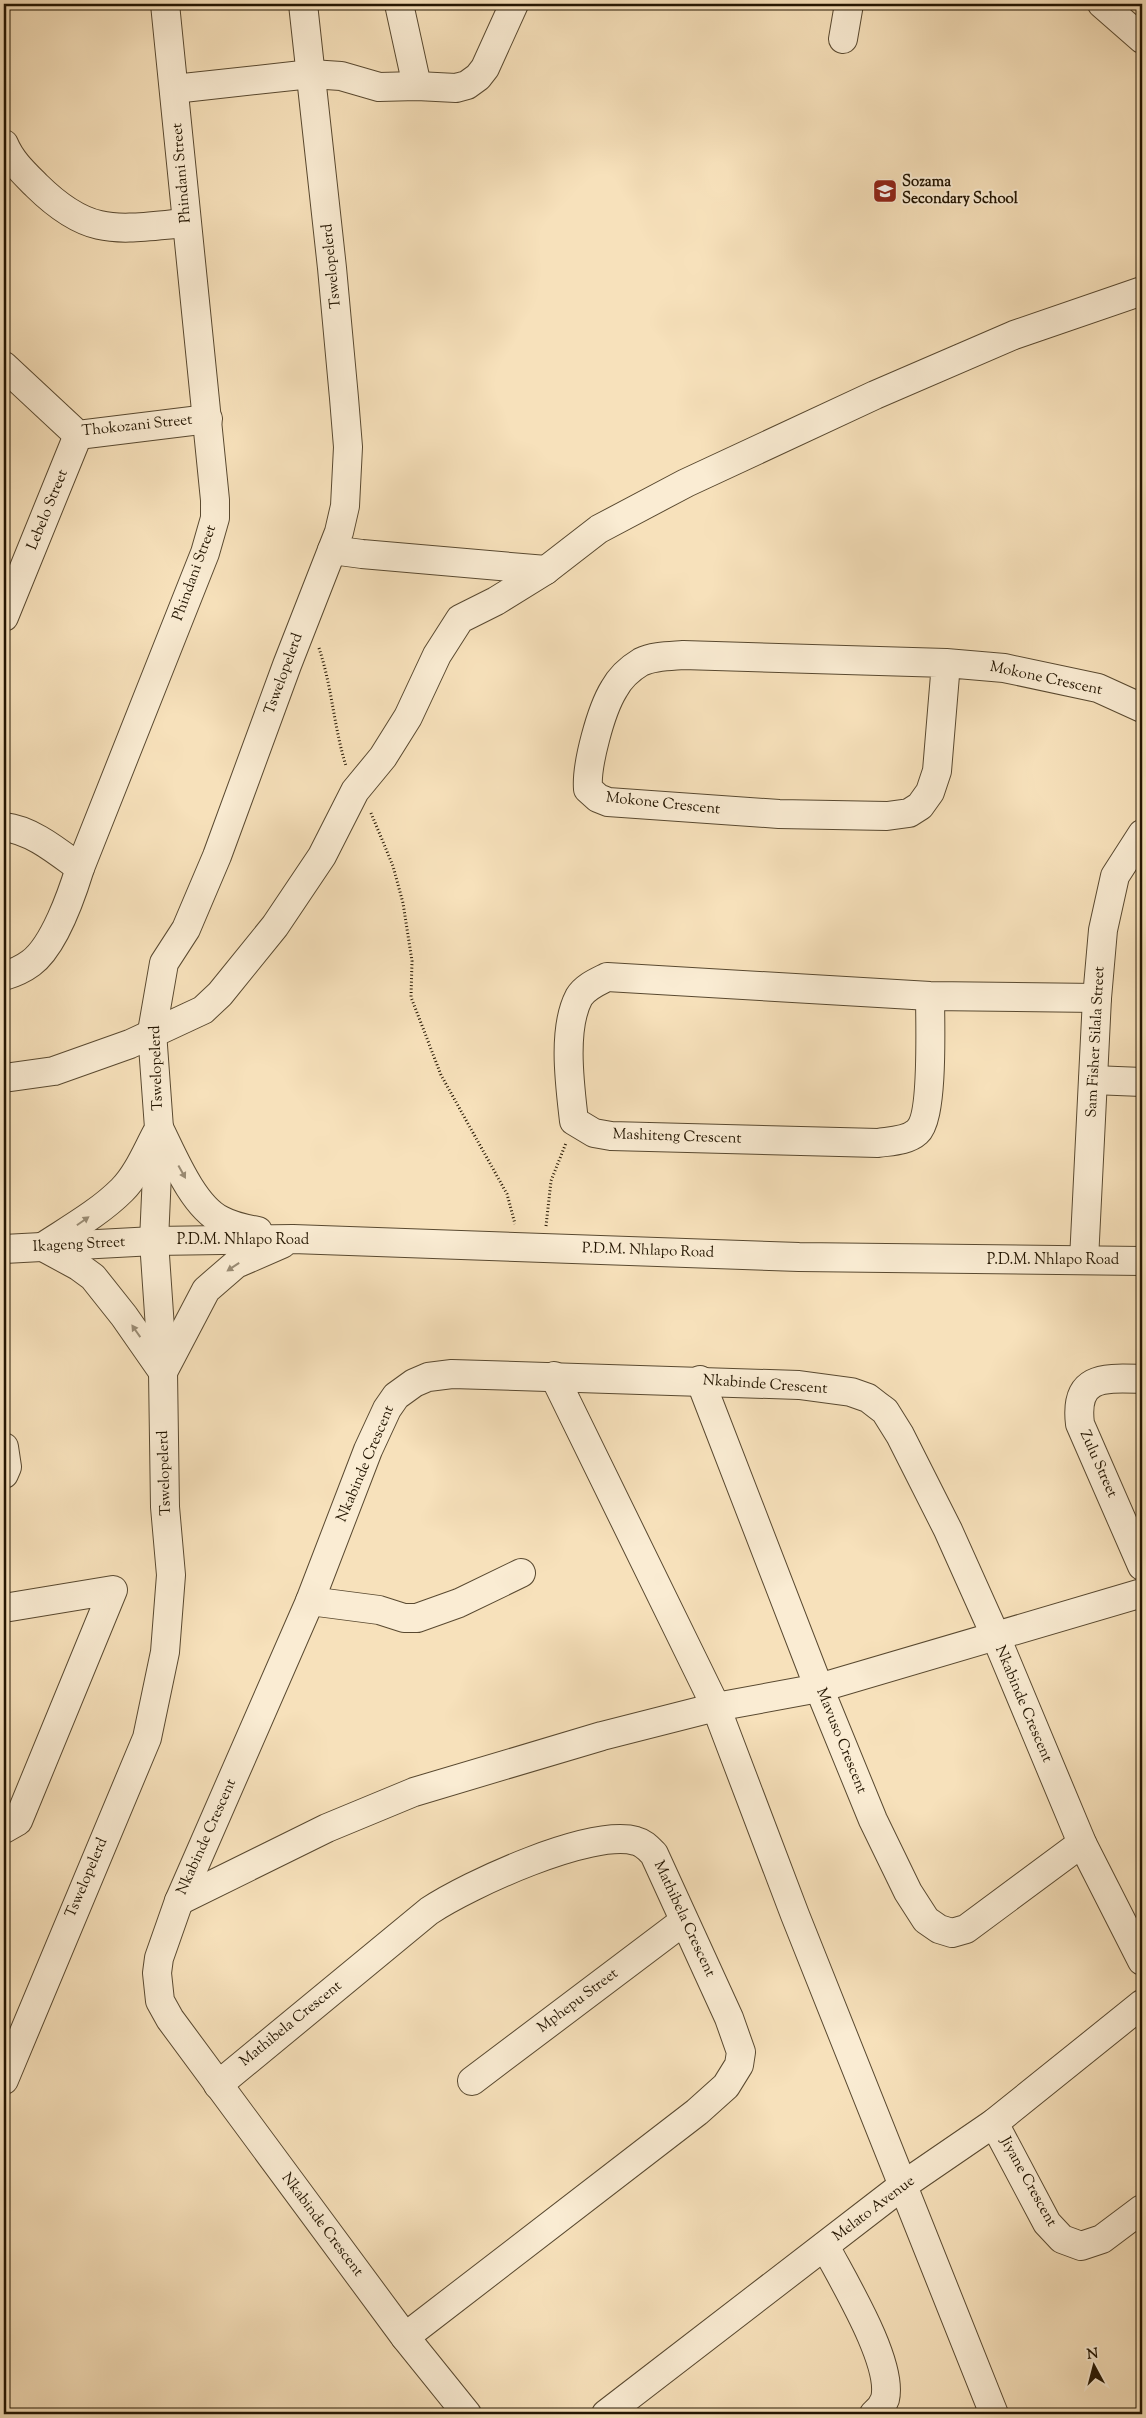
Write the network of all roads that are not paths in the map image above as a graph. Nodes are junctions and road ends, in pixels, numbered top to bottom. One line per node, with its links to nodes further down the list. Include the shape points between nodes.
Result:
1 (165, 4): 11 (street, Phindani Street)
2 (303, 4): 9 (street, Tswelopelerd)
3 (399, 4): 10 (street)
4 (514, 4): 10 (street, via 478,77 456,88)
5 (849, 4): 7 (street)
6 (1102, 4): 8 (street)
7 (843, 39)
8 (1142, 39)
9 (311, 74): 10 (street, via 341,76 379,87); 11 (street); 18 (street, Tswelopelerd, via 348,447 344,506)
10 (417, 86)
11 (174, 89): 13 (street, Phindani Street)
12 (4, 144): 13 (street, via 13,161 78,219 109,227)
13 (186, 224): 16 (street, Phindani Street)
14 (1142, 291): 19 (street, via 1014,335 686,483 599,530)
15 (4, 366): 17 (street, Thokozani Street)
16 (208, 419): 17 (street, Thokozani Street); 26 (street, Phindani Street, via 215,500 212,534)
17 (78, 435): 20 (street, Lebelo Street)
18 (332, 550): 19 (street); 30 (street, Tswelopelerd, via 217,856 186,929 164,963)
19 (546, 570): 30 (street, via 496,602 460,619 437,655 408,717 383,757 355,791 322,856 275,926 203,1010)
20 (11, 579): 21 (street, Lebelo Street)
21 (4, 617)
22 (946, 663): 22 (street, Mokone Crescent, via 683,655 644,661 630,670 614,688 592,751 588,789 608,802 779,814 887,816 908,813 920,806 930,792 937,771); 23 (street, Mokone Crescent, via 1004,668 1098,688)
23 (1142, 708)
24 (4, 827): 26 (street, via 35,838)
25 (1142, 834): 29 (street, Sam Fisher Silala Street, via 1115,876 1103,930)
26 (80, 868): 27 (street, Phindani Street, via 71,900 45,947 33,962)
27 (4, 976)
28 (930, 996): 28 (street, Mashiteng Crescent, via 608,977 591,985 580,996 571,1020 574,1121 594,1132 611,1136 878,1143 906,1139 919,1131 925,1117 930,1074); 29 (street)
29 (1097, 998): 32 (street, Sam Fisher Silala Street)
30 (152, 1032): 31 (street, via 130,1044 54,1071); 34 (street, Tswelopelerd)
31 (4, 1078)
32 (1093, 1080): 33 (street); 39 (street, Sam Fisher Silala Street)
33 (1142, 1082)
34 (159, 1128): 35 (street, one-way to 35, via 196,1196 215,1216 241,1228); 36 (street, Tswelopelerd); 37 (street, one-way to 34, via 84,1221 122,1190 136,1172)
35 (293, 1239): 36 (street, P.D.M. Nhlapo Road); 39 (street, P.D.M. Nhlapo Road, via 799,1257); 41 (street, one-way to 41, via 236,1264 206,1290)
36 (154, 1241): 37 (street, Ikageng Street); 41 (street, Tswelopelerd)
37 (42, 1247): 38 (street, Ikageng Street); 41 (street, one-way to 37, via 93,1277)
38 (4, 1249)
39 (1084, 1260): 40 (street, P.D.M. Nhlapo Road)
40 (1142, 1262)
41 (163, 1372): 61 (street, Tswelopelerd, via 171,1575 165,1652 147,1738)
42 (554, 1376): 44 (street, Nkabinde Crescent); 50 (street, Nkabinde Crescent, via 452,1374 428,1377 404,1388 387,1409 368,1450); 54 (street)
43 (1142, 1379): 47 (street, Zulu Street, via 1109,1378 1092,1382 1082,1393 1078,1408 1080,1424)
44 (700, 1380): 52 (street, Nkabinde Crescent, via 799,1385 851,1392 877,1404 900,1436 948,1530); 53 (street, Mavuso Crescent)
45 (4, 1446): 46 (street, via 7,1467)
46 (4, 1474)
47 (1142, 1566)
48 (521, 1573): 50 (street, via 459,1603 417,1618)
49 (1142, 1593): 52 (street)
50 (310, 1601): 57 (street, Nkabinde Crescent)
51 (4, 1608): 55 (street, via 113,1590 18,1821)
52 (996, 1637): 53 (street); 56 (street, Nkabinde Crescent)
53 (819, 1688): 54 (street); 56 (street, Mavuso Crescent, via 873,1820 908,1892 932,1925 952,1933 966,1930)
54 (716, 1707): 57 (street, via 574,1744 414,1792 328,1828); 65 (street)
55 (4, 1829)
56 (1082, 1843): 59 (street, Nkabinde Crescent)
57 (179, 1901): 63 (street, Nkabinde Crescent, via 159,1958 160,2001)
58 (684, 1921): 62 (street, Mphepu Street); 63 (street, Mathibela Crescent, via 654,1854 636,1841 612,1838 593,1842 514,1868 455,1894 429,1911); 68 (street, Mathibela Crescent, via 741,2052 739,2065 726,2086 697,2112)
59 (1142, 1961)
60 (1142, 2004): 64 (street, Melato Avenue)
61 (4, 2080)
62 (472, 2081)
63 (218, 2085): 68 (street, Nkabinde Crescent)
64 (994, 2122): 65 (street, Melato Avenue); 66 (street, Jiyane Crescent, via 1047,2223 1062,2239 1081,2246 1102,2239)
65 (902, 2186): 67 (street, Melato Avenue); 72 (street)
66 (1142, 2209)
67 (825, 2246): 70 (street, Melato Avenue); 71 (street, via 870,2334 883,2368 885,2398)
68 (405, 2337): 69 (street, Nkabinde Crescent)
69 (467, 2414)
70 (606, 2414)
71 (874, 2414)
72 (994, 2414)

